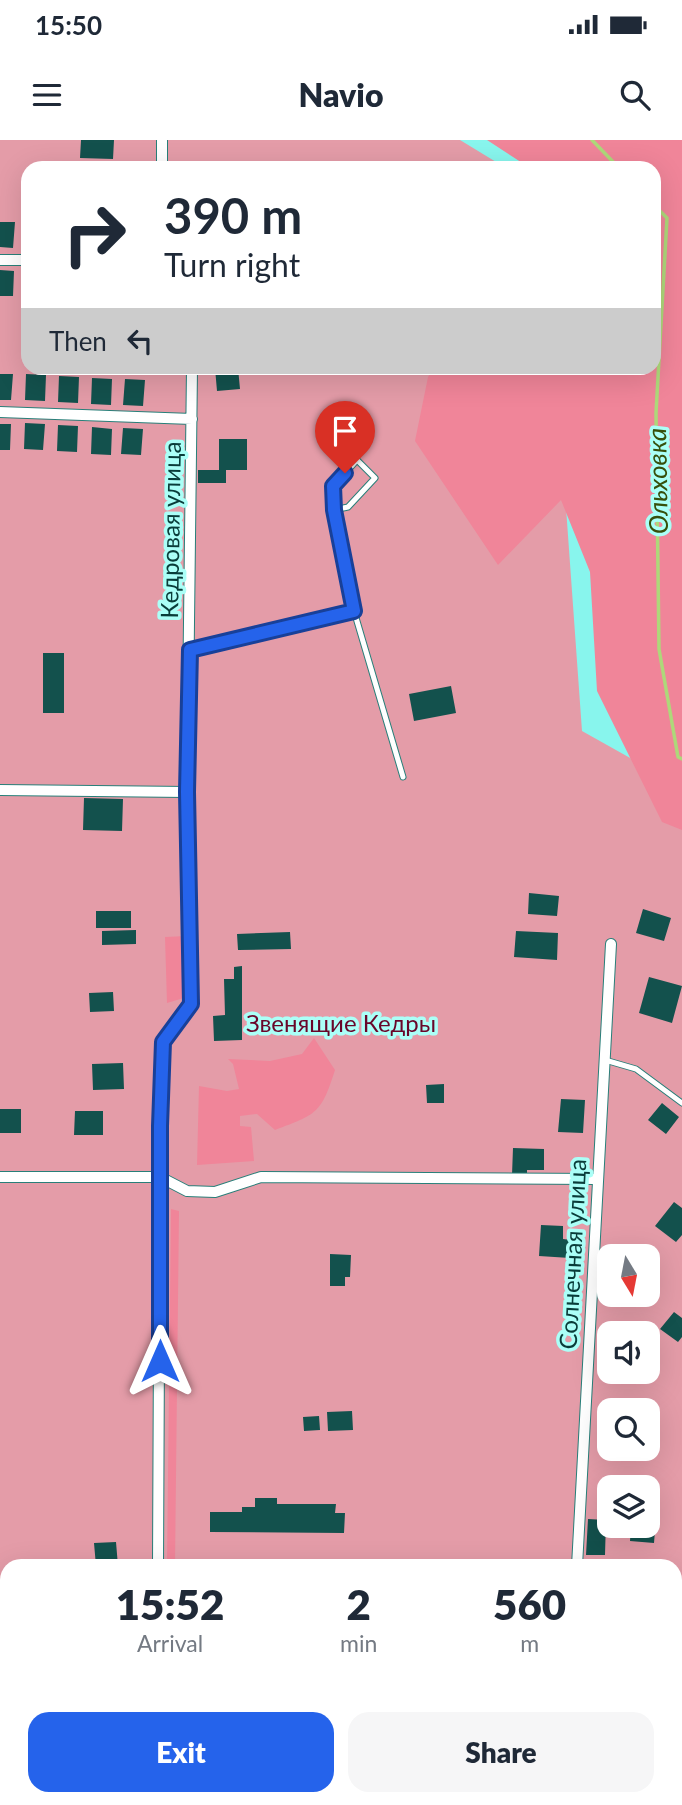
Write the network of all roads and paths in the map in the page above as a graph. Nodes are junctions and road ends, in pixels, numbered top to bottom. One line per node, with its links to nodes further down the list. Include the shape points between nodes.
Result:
1 (162, 140): 2 (street)
2 (162, 161)
3 (0, 260): 4 (street)
4 (21, 260)
5 (192, 375): 7 (street, Кедровая улица)
6 (0, 412): 7 (street)
7 (192, 419): 10 (street, Кедровая улица)
8 (334, 510): 8 (lane, via 333,486 357,460 375,478 348,507); 9 (lane)
9 (354, 611): 10 (lane); 11 (lane)
10 (190, 650): 13 (street, Кедровая улица)
11 (403, 777)
12 (0, 790): 13 (street)
13 (187, 792): 18 (street, Кедровая улица, via 191,1004 163,1042)
14 (611, 944): 15 (street, Солнечная улица)
15 (605, 1060): 16 (lane, via 636,1069); 19 (street, Солнечная улица)
16 (682, 1103)
17 (0, 1177): 18 (street)
18 (160, 1177): 19 (street, via 187,1191 215,1192 261,1177); 20 (street, Кедровая улица)
19 (597, 1179): 21 (street, Солнечная улица)
20 (158, 1559)
21 (577, 1559)

